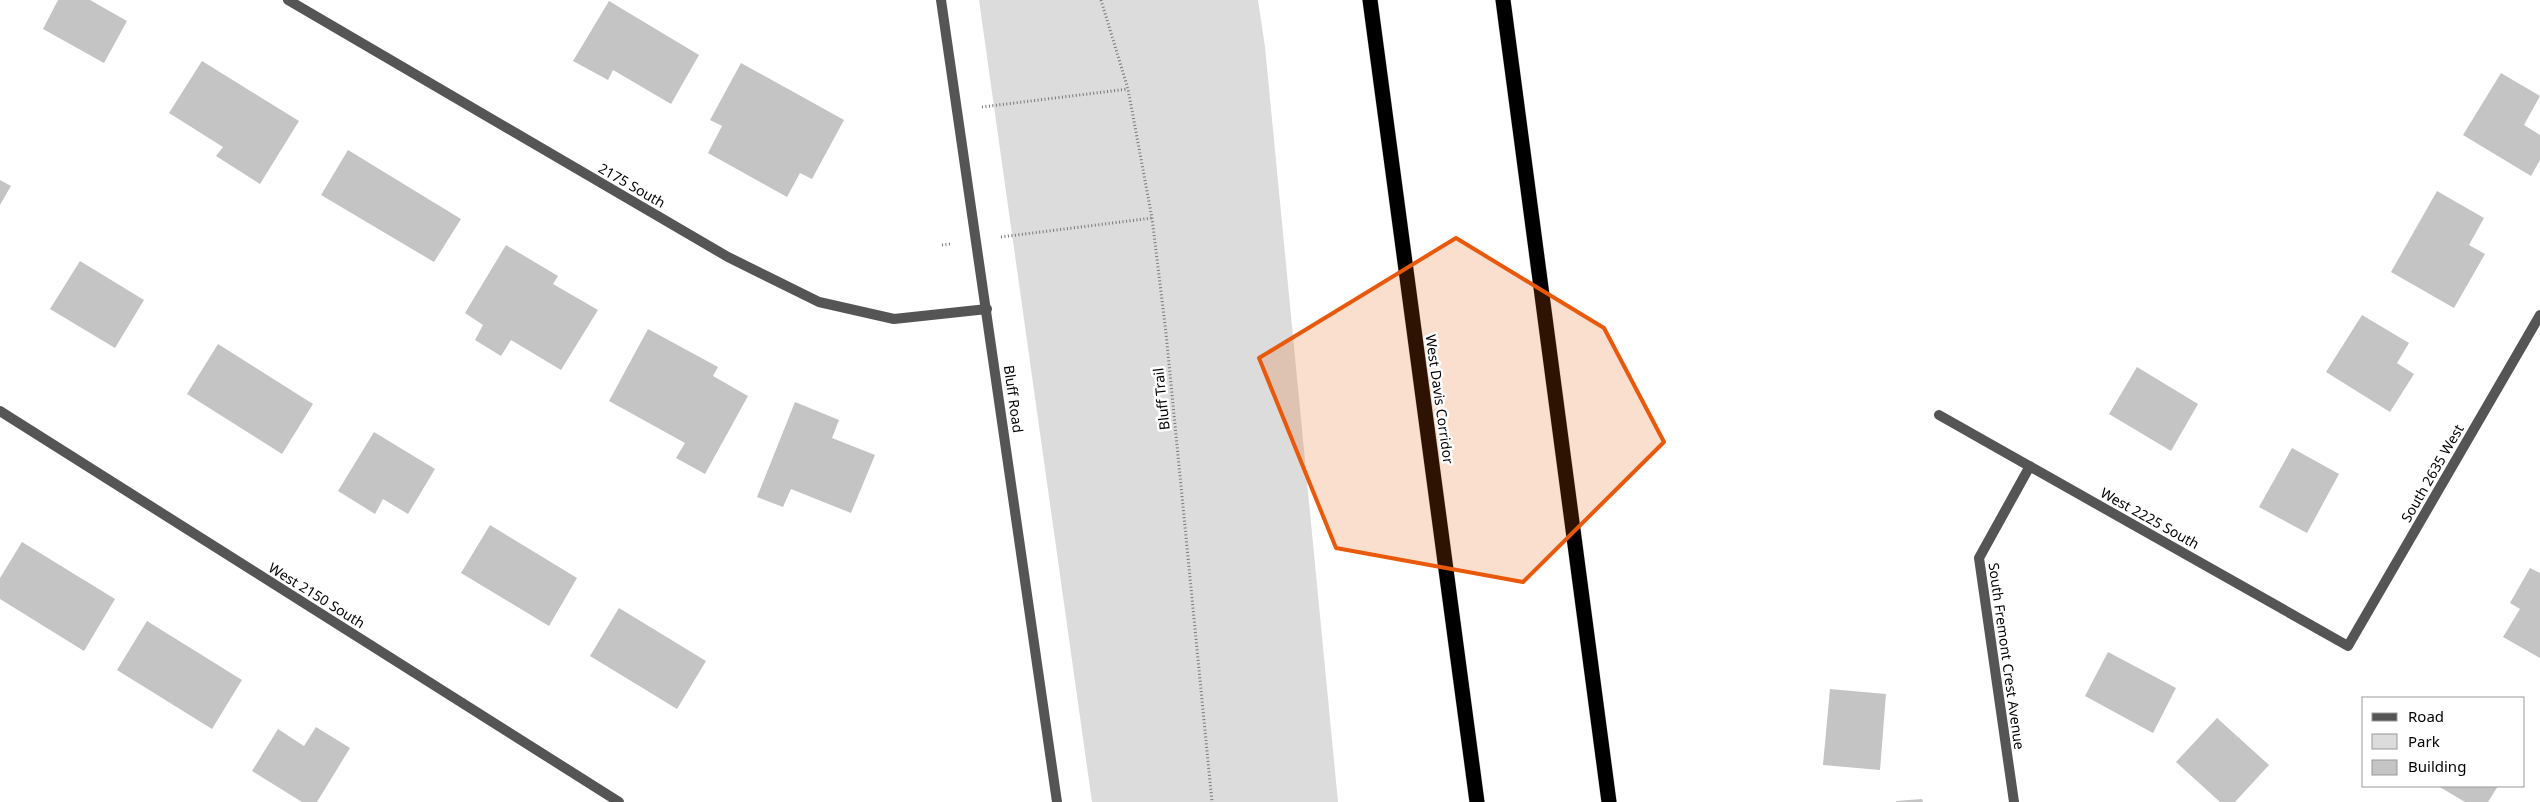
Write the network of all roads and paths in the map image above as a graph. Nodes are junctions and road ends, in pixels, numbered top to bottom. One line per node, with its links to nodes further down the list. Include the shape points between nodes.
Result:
1 (288, 0): 11 (street, 2175 South, via 728,257 819,302 894,319)
2 (941, 0): 7 (street, Bluff Road)
3 (1101, 0): 6 (path, Bluff Trail)
4 (1370, 0): 20 (highway, West Davis Corridor)
5 (1503, 0): 21 (highway)
6 (1128, 89): 7 (path); 8 (path, Bluff Trail)
7 (958, 110): 9 (street, Bluff Road)
8 (1152, 218): 9 (path); 19 (path, Bluff Trail)
9 (977, 240): 10 (path); 11 (street, Bluff Road)
10 (942, 245)
11 (987, 309): 18 (street, Bluff Road)
12 (2540, 315): 16 (street, South 2635 West)
13 (0, 411): 17 (street, West 2150 South)
14 (1939, 415): 15 (street, West 2225 South)
15 (2030, 466): 16 (street, West 2225 South); 22 (street, South Fremont Crest Avenue, via 1979,558)
16 (2348, 646)
17 (619, 802)
18 (1057, 802)
19 (1212, 802)
20 (1478, 802)
21 (1609, 802)
22 (2014, 802)

